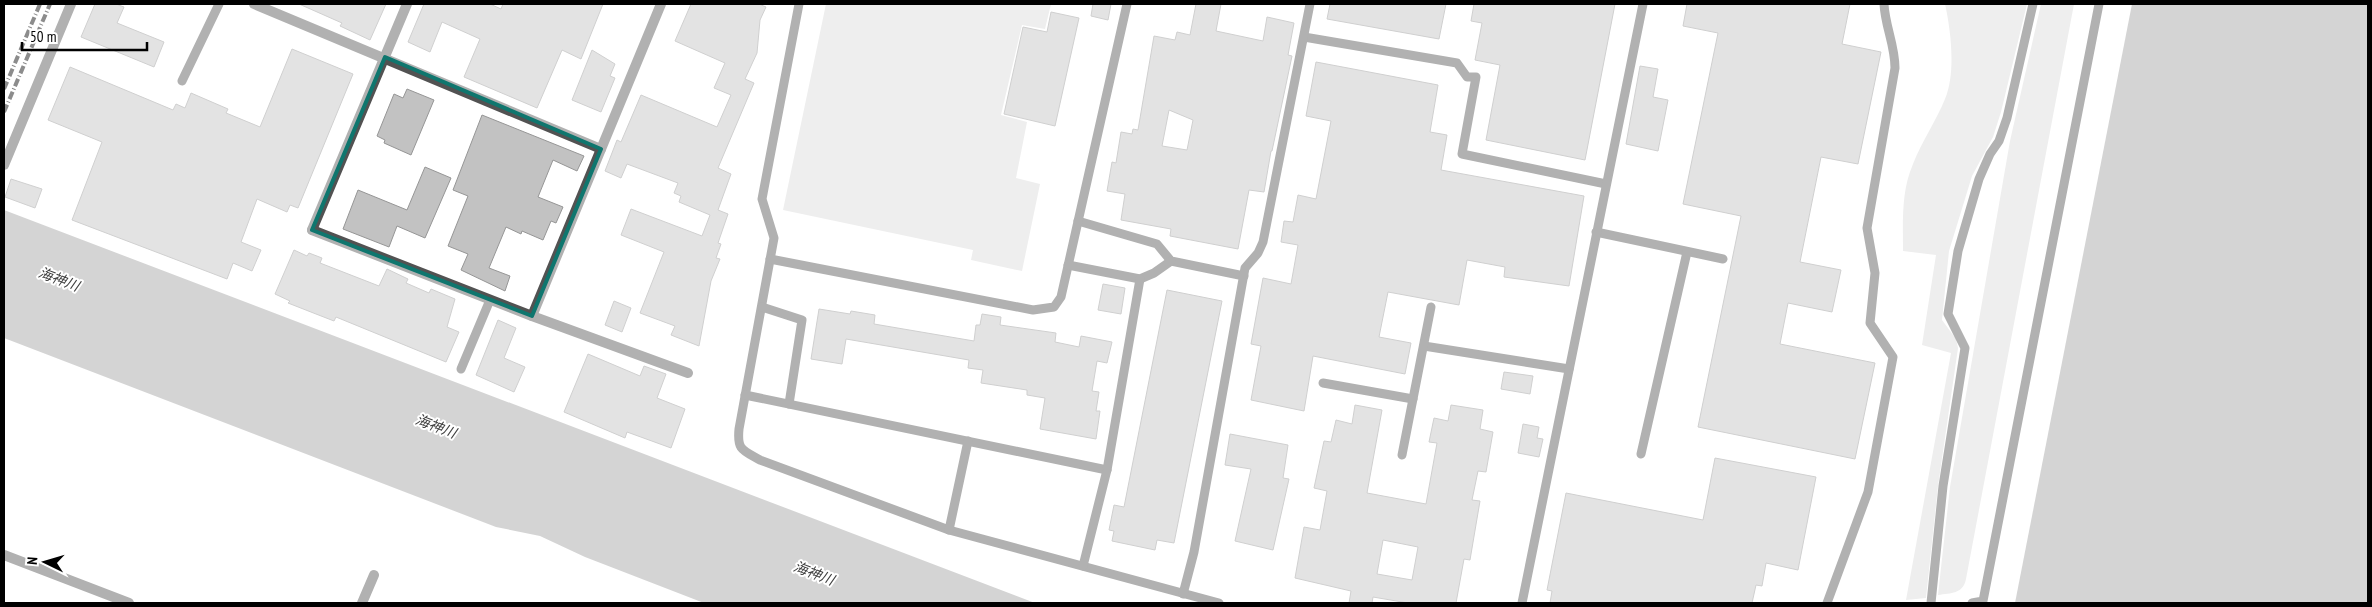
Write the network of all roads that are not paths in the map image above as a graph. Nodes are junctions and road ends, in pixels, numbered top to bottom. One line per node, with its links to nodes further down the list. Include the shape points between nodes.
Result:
1 (71, 4): 17 (street)
2 (219, 4): 15 (lane)
3 (254, 4): 14 (street)
4 (407, 4): 14 (street)
5 (661, 4): 16 (street)
6 (799, 4): 22 (lane, via 762,199 774,238)
7 (1126, 4): 19 (lane)
8 (1310, 4): 13 (lane)
9 (1643, 4): 18 (lane)
10 (1884, 4): 53 (lane, via 1884,15 1895,51 1895,68 1867,228 1875,273 1870,323 1893,357 1868,492)
11 (2034, 4): 54 (lane, via 2007,118 1979,178 1958,251 1948,314 1965,348 1943,486)
12 (2099, 4): 55 (lane, via 1983,601)
13 (1304, 37): 18 (lane, via 1457,63 1467,77 1476,77 1462,154); 26 (lane, via 1263,242 1245,268)
14 (384, 58): 16 (street); 28 (street, via 312,230)
15 (182, 81)
16 (601, 149): 31 (street)
17 (4, 165)
18 (1606, 184): 20 (lane)
19 (1078, 221): 24 (lane, via 1157,244); 25 (lane)
20 (1596, 232): 21 (lane); 34 (lane)
21 (1687, 252): 23 (lane); 41 (lane)
22 (770, 259): 25 (lane, via 1042,310 1054,307 1061,297); 29 (lane)
23 (1723, 259)
24 (1171, 261): 26 (lane); 27 (lane)
25 (1068, 265): 27 (lane)
26 (1244, 276): 48 (lane, via 1194,552)
27 (1140, 279): 43 (lane)
28 (490, 300): 31 (street); 33 (lane)
29 (762, 307): 37 (lane); 39 (lane, via 802,320)
30 (1431, 308): 32 (lane)
31 (532, 316): 35 (street)
32 (1424, 346): 34 (lane); 38 (lane)
33 (460, 369)
34 (1569, 370): 52 (lane)
35 (688, 373)
36 (1323, 383): 38 (lane)
37 (746, 395): 39 (lane); 44 (lane, via 738,438 742,450 760,460)
38 (1414, 399): 42 (lane)
39 (789, 404): 40 (lane)
40 (968, 441): 43 (lane); 44 (lane)
41 (1641, 454)
42 (1402, 455)
43 (1107, 470): 46 (lane)
44 (949, 530): 46 (lane)
45 (4, 555): 49 (street)
46 (1083, 566): 48 (lane)
47 (374, 575): 50 (street)
48 (1183, 594): 51 (lane)
49 (129, 603)
50 (362, 603)
51 (1219, 603)
52 (1522, 603)
53 (1827, 603)
54 (1931, 603)
55 (1972, 603)

